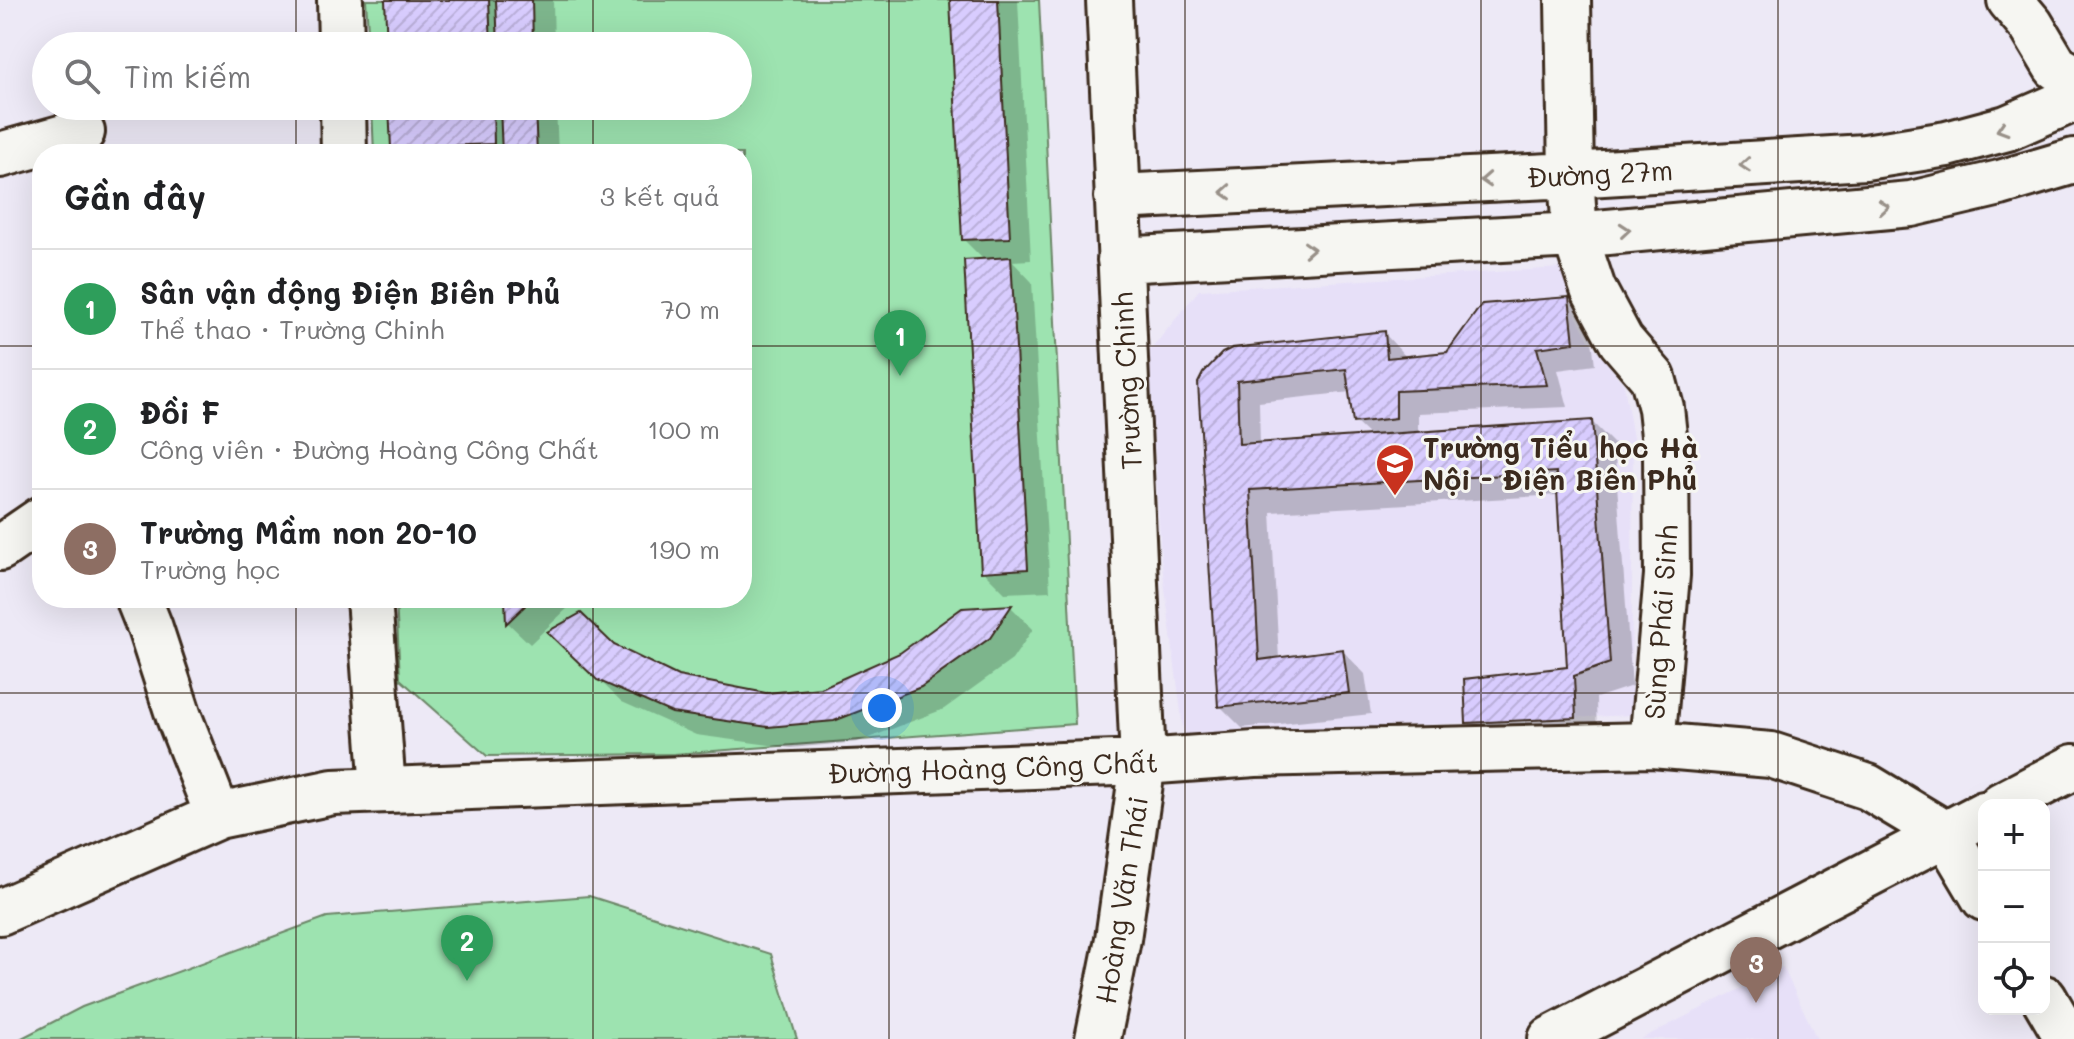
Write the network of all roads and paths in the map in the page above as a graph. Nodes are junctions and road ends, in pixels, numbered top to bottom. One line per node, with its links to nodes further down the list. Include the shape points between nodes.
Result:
1 (340, 0): 5 (street)
2 (1109, 0): 17 (street, Trường Chinh)
3 (1568, 0): 15 (street)
4 (2010, 0): 6 (street, via 2056,67)
5 (341, 32)
6 (2074, 77)
7 (2074, 99): 15 (street, Đường 27m, one-way to 15, via 2007,128 1865,157)
8 (343, 120): 11 (street)
9 (82, 132): 10 (street)
10 (39, 144)
11 (344, 144)
12 (32, 146): 13 (street)
13 (0, 155)
14 (2074, 161): 18 (street, Đường 27m, one-way to 14, via 1911,204)
15 (1571, 175): 16 (street, Đường 27m, one-way to 16); 18 (street, Sùng Phái Sinh)
16 (1383, 185): 17 (street, Đường 27m, one-way to 17); 19 (street)
17 (1117, 197): 20 (street, Trường Chinh)
18 (1575, 235): 19 (street, Đường 27m); 25 (street, Sùng Phái Sinh, via 1593,289 1621,341 1653,378 1661,408 1667,575)
19 (1387, 244): 20 (street, Đường 27m, one-way to 19)
20 (1120, 260): 26 (street, Trường Chinh)
21 (32, 526): 22 (street)
22 (0, 548)
23 (142, 608): 30 (street)
24 (370, 608): 28 (street)
25 (1652, 745): 26 (street, Đường Hoàng Công Chất, via 1255,754); 32 (street, Đường Hoàng Công Chất, via 1771,755 1868,787)
26 (1143, 762): 28 (street, Đường Hoàng Công Chất); 36 (street, Hoàng Văn Thái)
27 (2074, 767): 29 (street)
28 (383, 790): 30 (street, Đường Hoàng Công Chất, via 333,792)
29 (2013, 799)
30 (218, 816): 34 (street, Đường Hoàng Công Chất)
31 (1978, 817): 32 (street)
32 (1946, 834): 33 (street); 37 (street)
33 (1978, 888)
34 (0, 912)
35 (2050, 1008): 38 (street)
36 (1098, 1039)
37 (1551, 1039)
38 (2068, 1039)

